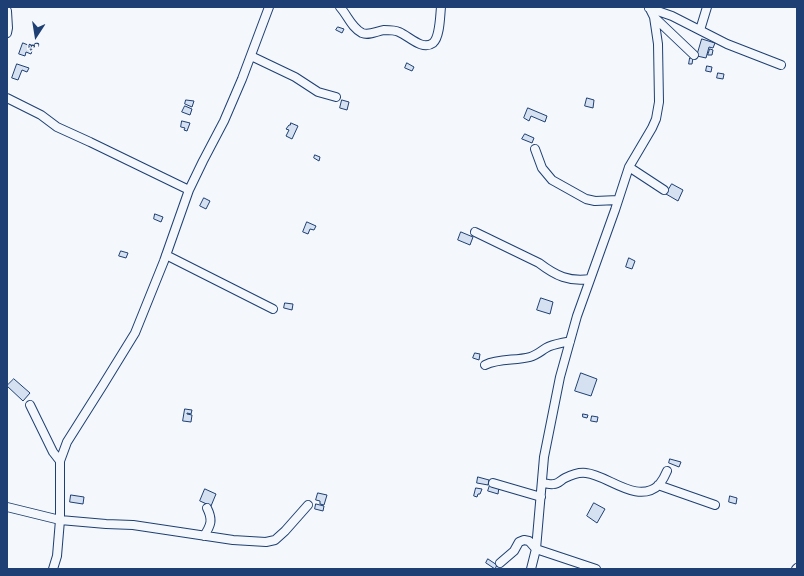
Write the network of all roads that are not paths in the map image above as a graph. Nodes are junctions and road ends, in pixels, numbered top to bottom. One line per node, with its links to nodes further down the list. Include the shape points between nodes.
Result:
1 (269, 7): 11 (street)
2 (340, 7): 3 (street, via 351,23 365,34 384,30 397,31 427,46 436,39)
3 (441, 7)
4 (649, 7): 7 (street); 8 (street)
5 (707, 7): 8 (street)
6 (7, 11): 9 (street)
7 (654, 17): 10 (street); 16 (street, via 658,44 659,102 652,128)
8 (700, 30): 12 (street, via 727,44)
9 (7, 33)
10 (694, 55)
11 (251, 56): 13 (street, via 295,77 318,92); 17 (street)
12 (780, 65)
13 (336, 97)
14 (7, 98): 17 (street, via 41,115 57,127)
15 (535, 149): 19 (street, via 542,168 552,180 586,199)
16 (629, 167): 18 (street); 19 (street)
17 (190, 190): 21 (street)
18 (664, 190)
19 (618, 200): 22 (street)
20 (475, 232): 22 (street, via 566,279)
21 (166, 255): 23 (street); 27 (street, via 135,333 67,442)
22 (590, 279): 24 (street)
23 (273, 309)
24 (570, 341): 25 (street, via 547,347 539,354 524,359 494,361); 30 (street, via 544,457)
25 (485, 365)
26 (30, 405): 27 (street)
27 (60, 461): 37 (street)
28 (667, 472): 31 (street)
29 (493, 483): 32 (street)
30 (542, 483): 31 (street, via 555,484 580,472 586,472 640,492); 32 (street)
31 (658, 485): 34 (street)
32 (541, 497): 39 (street)
33 (308, 505): 38 (street, via 275,540 240,541)
34 (716, 505)
35 (7, 507): 37 (street)
36 (208, 508): 38 (street, via 211,521)
37 (60, 520): 38 (street, via 133,525); 41 (street, via 57,556)
38 (204, 536)
39 (536, 549): 40 (street, via 529,541 524,540); 42 (street); 43 (street)
40 (500, 563)
41 (53, 569)
42 (531, 569)
43 (596, 569)

